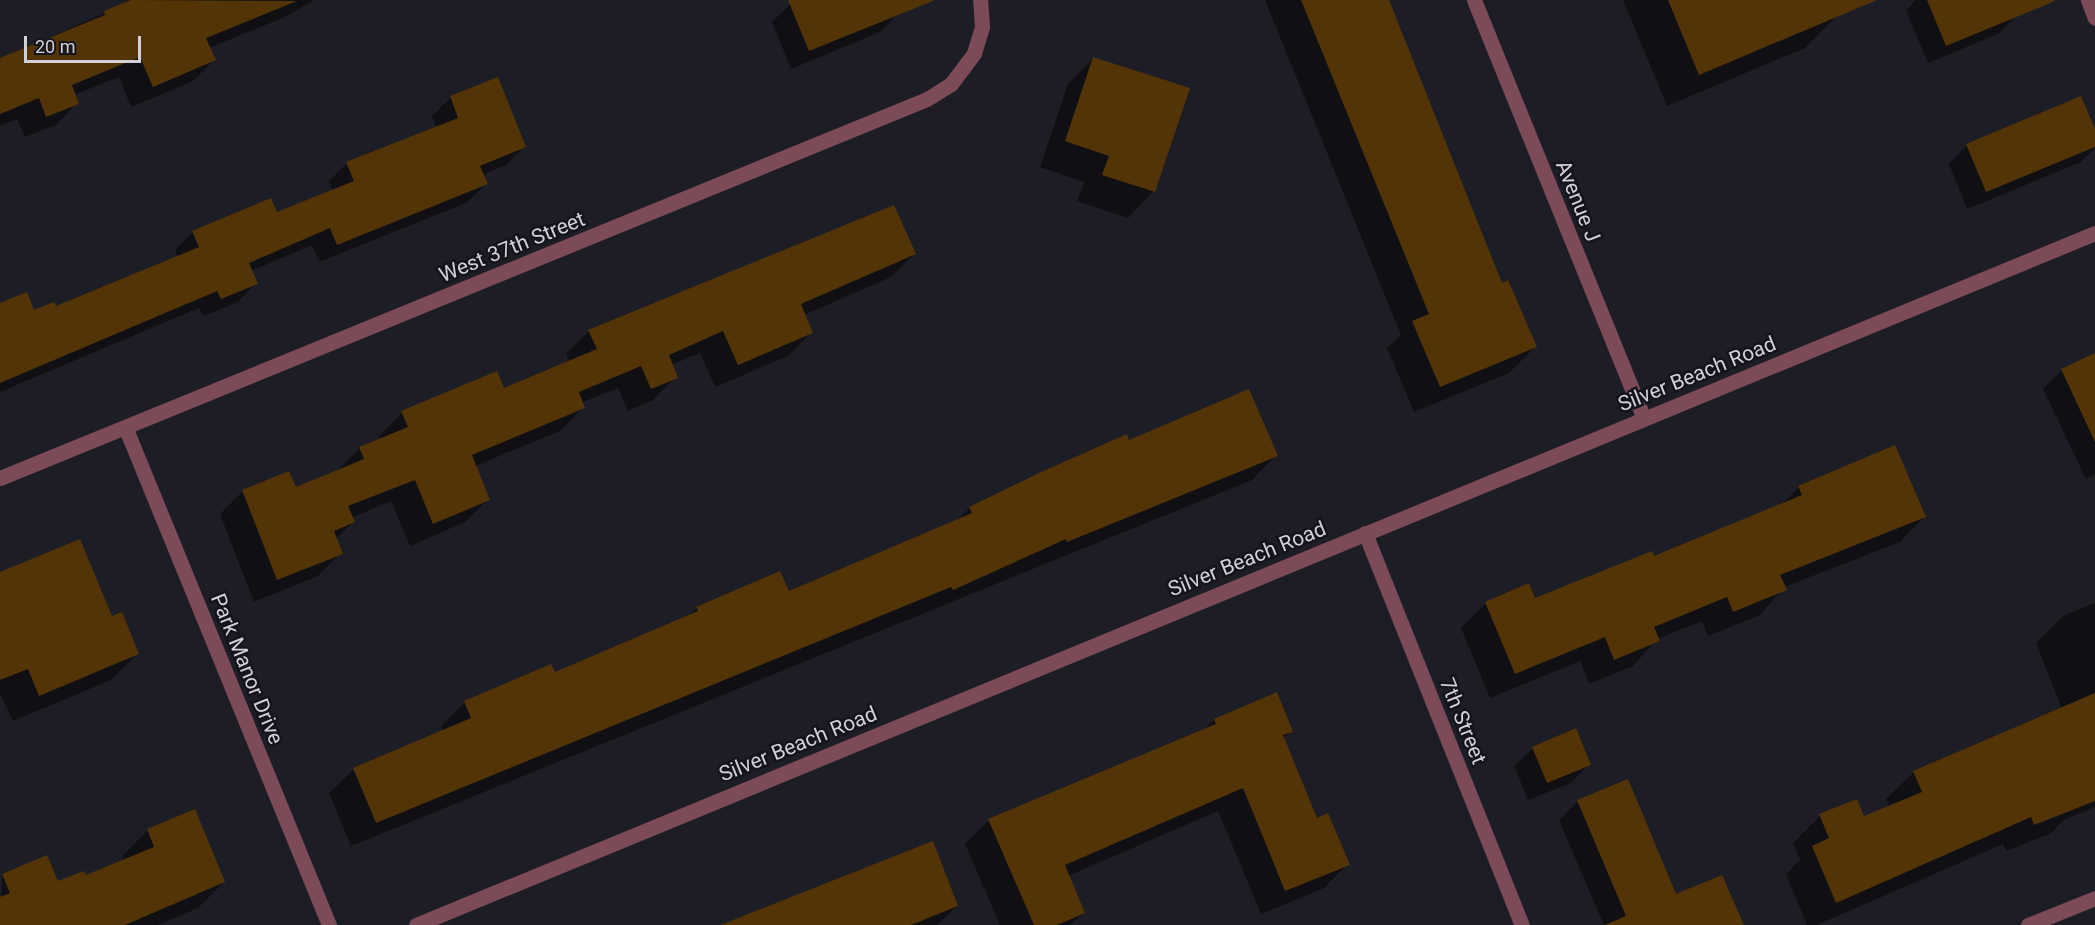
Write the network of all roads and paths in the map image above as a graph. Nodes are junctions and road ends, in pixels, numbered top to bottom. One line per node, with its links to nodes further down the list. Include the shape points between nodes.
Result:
1 (980, 0): 7 (street, West 37th Street, via 982,26 974,53 951,84 927,99)
2 (1474, 0): 6 (street, Avenue J)
3 (2088, 0): 4 (street)
4 (2095, 18)
5 (2095, 233): 6 (street, Silver Beach Road)
6 (1644, 418): 9 (street, Silver Beach Road)
7 (126, 429): 8 (street, West 37th Street); 11 (street, Park Manor Drive)
8 (0, 478)
9 (1365, 532): 12 (street, Silver Beach Road); 13 (street, 7th Street)
10 (2095, 898): 14 (street)
11 (329, 925)
12 (416, 925)
13 (1522, 925)
14 (2028, 925)

